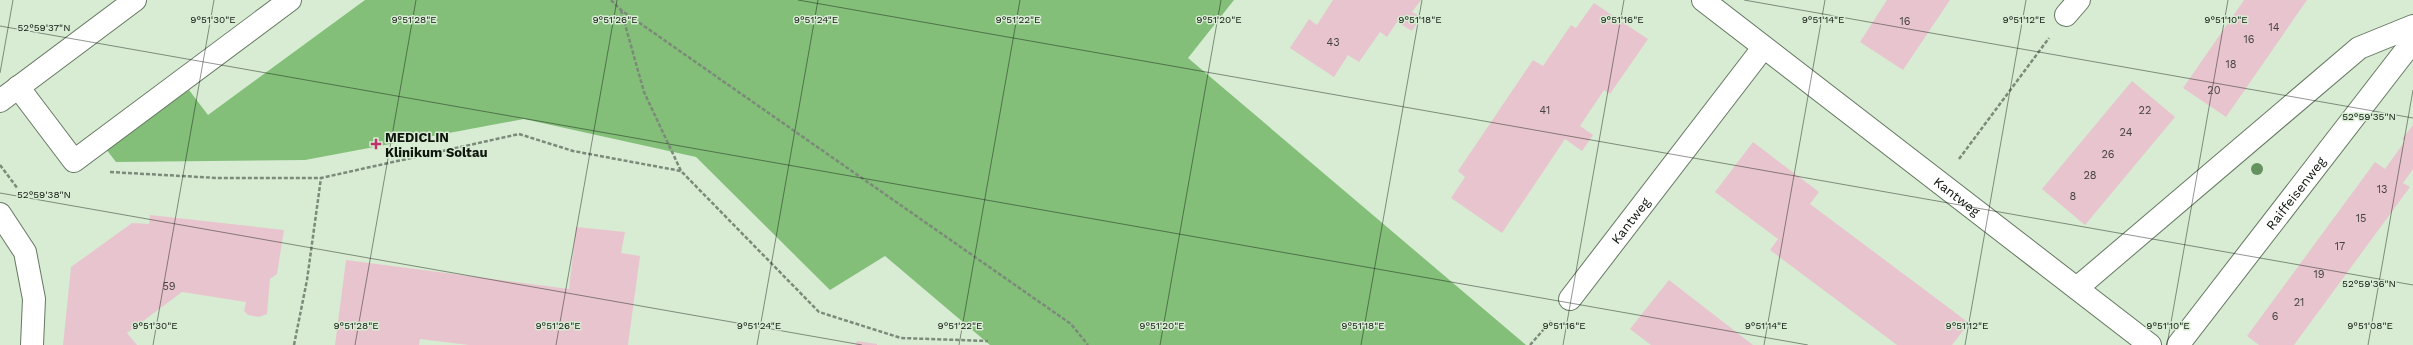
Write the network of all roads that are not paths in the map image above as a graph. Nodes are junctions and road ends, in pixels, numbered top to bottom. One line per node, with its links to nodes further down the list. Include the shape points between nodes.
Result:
1 (135, 0): 7 (street)
2 (290, 0): 7 (street, via 74,161)
3 (1703, 0): 6 (street, Kantweg)
4 (2413, 26): 10 (street, via 2359,48)
5 (2413, 41): 14 (street, Raiffeisenweg)
6 (1763, 48): 10 (street, Kantweg); 11 (street, Kantweg)
7 (18, 87): 8 (street)
8 (0, 101)
9 (0, 214): 12 (street, via 25,252 34,299)
10 (2077, 288): 13 (street, Kantweg)
11 (1570, 299)
12 (32, 345)
13 (2150, 345)
14 (2178, 345)

